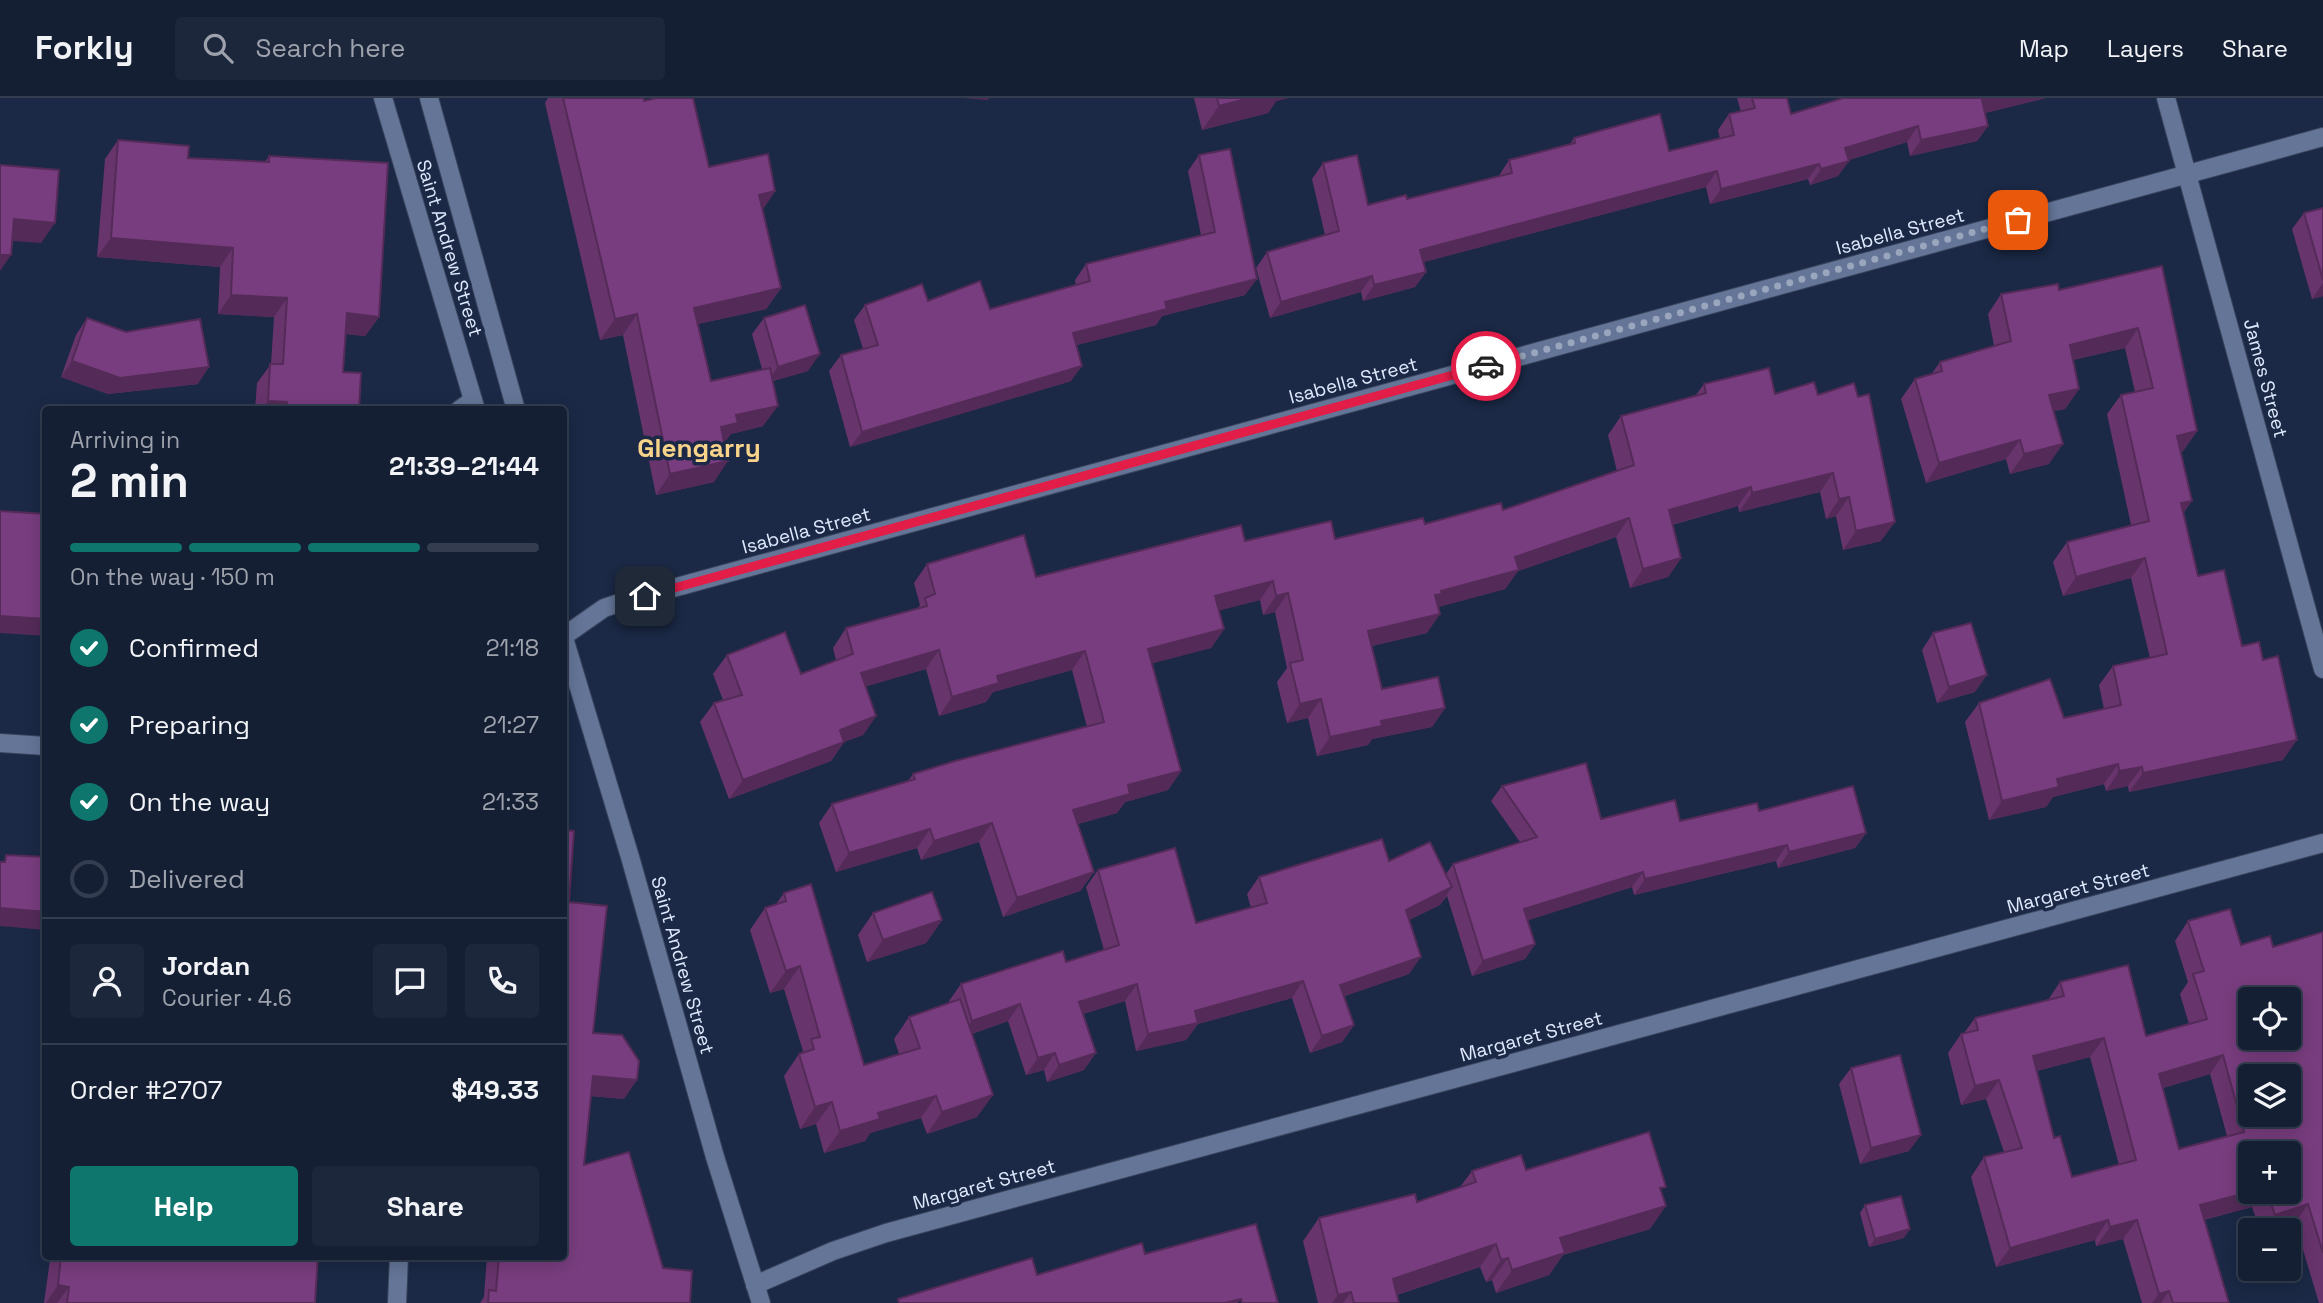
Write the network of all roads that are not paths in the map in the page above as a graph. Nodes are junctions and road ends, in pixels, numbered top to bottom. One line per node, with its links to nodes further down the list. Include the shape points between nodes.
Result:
1 (383, 98): 6 (street, Saint Andrew Street)
2 (429, 98): 7 (street, Saint Andrew Street)
3 (2166, 98): 5 (street, James Street)
4 (2323, 137): 5 (street, Isabella Street)
5 (2188, 174): 8 (street, Isabella Street, via 622,602 604,608); 10 (street, James Street)
6 (469, 406)
7 (515, 406)
8 (567, 635)
9 (567, 647): 15 (street, Saint Andrew Street)
10 (2323, 669)
11 (0, 743): 12 (street)
12 (42, 746)
13 (2323, 843): 15 (street, Margaret Street, via 886,1233)
14 (399, 1260): 16 (street)
15 (755, 1285): 17 (street, Saint Andrew Street)
16 (397, 1303)
17 (761, 1303)

